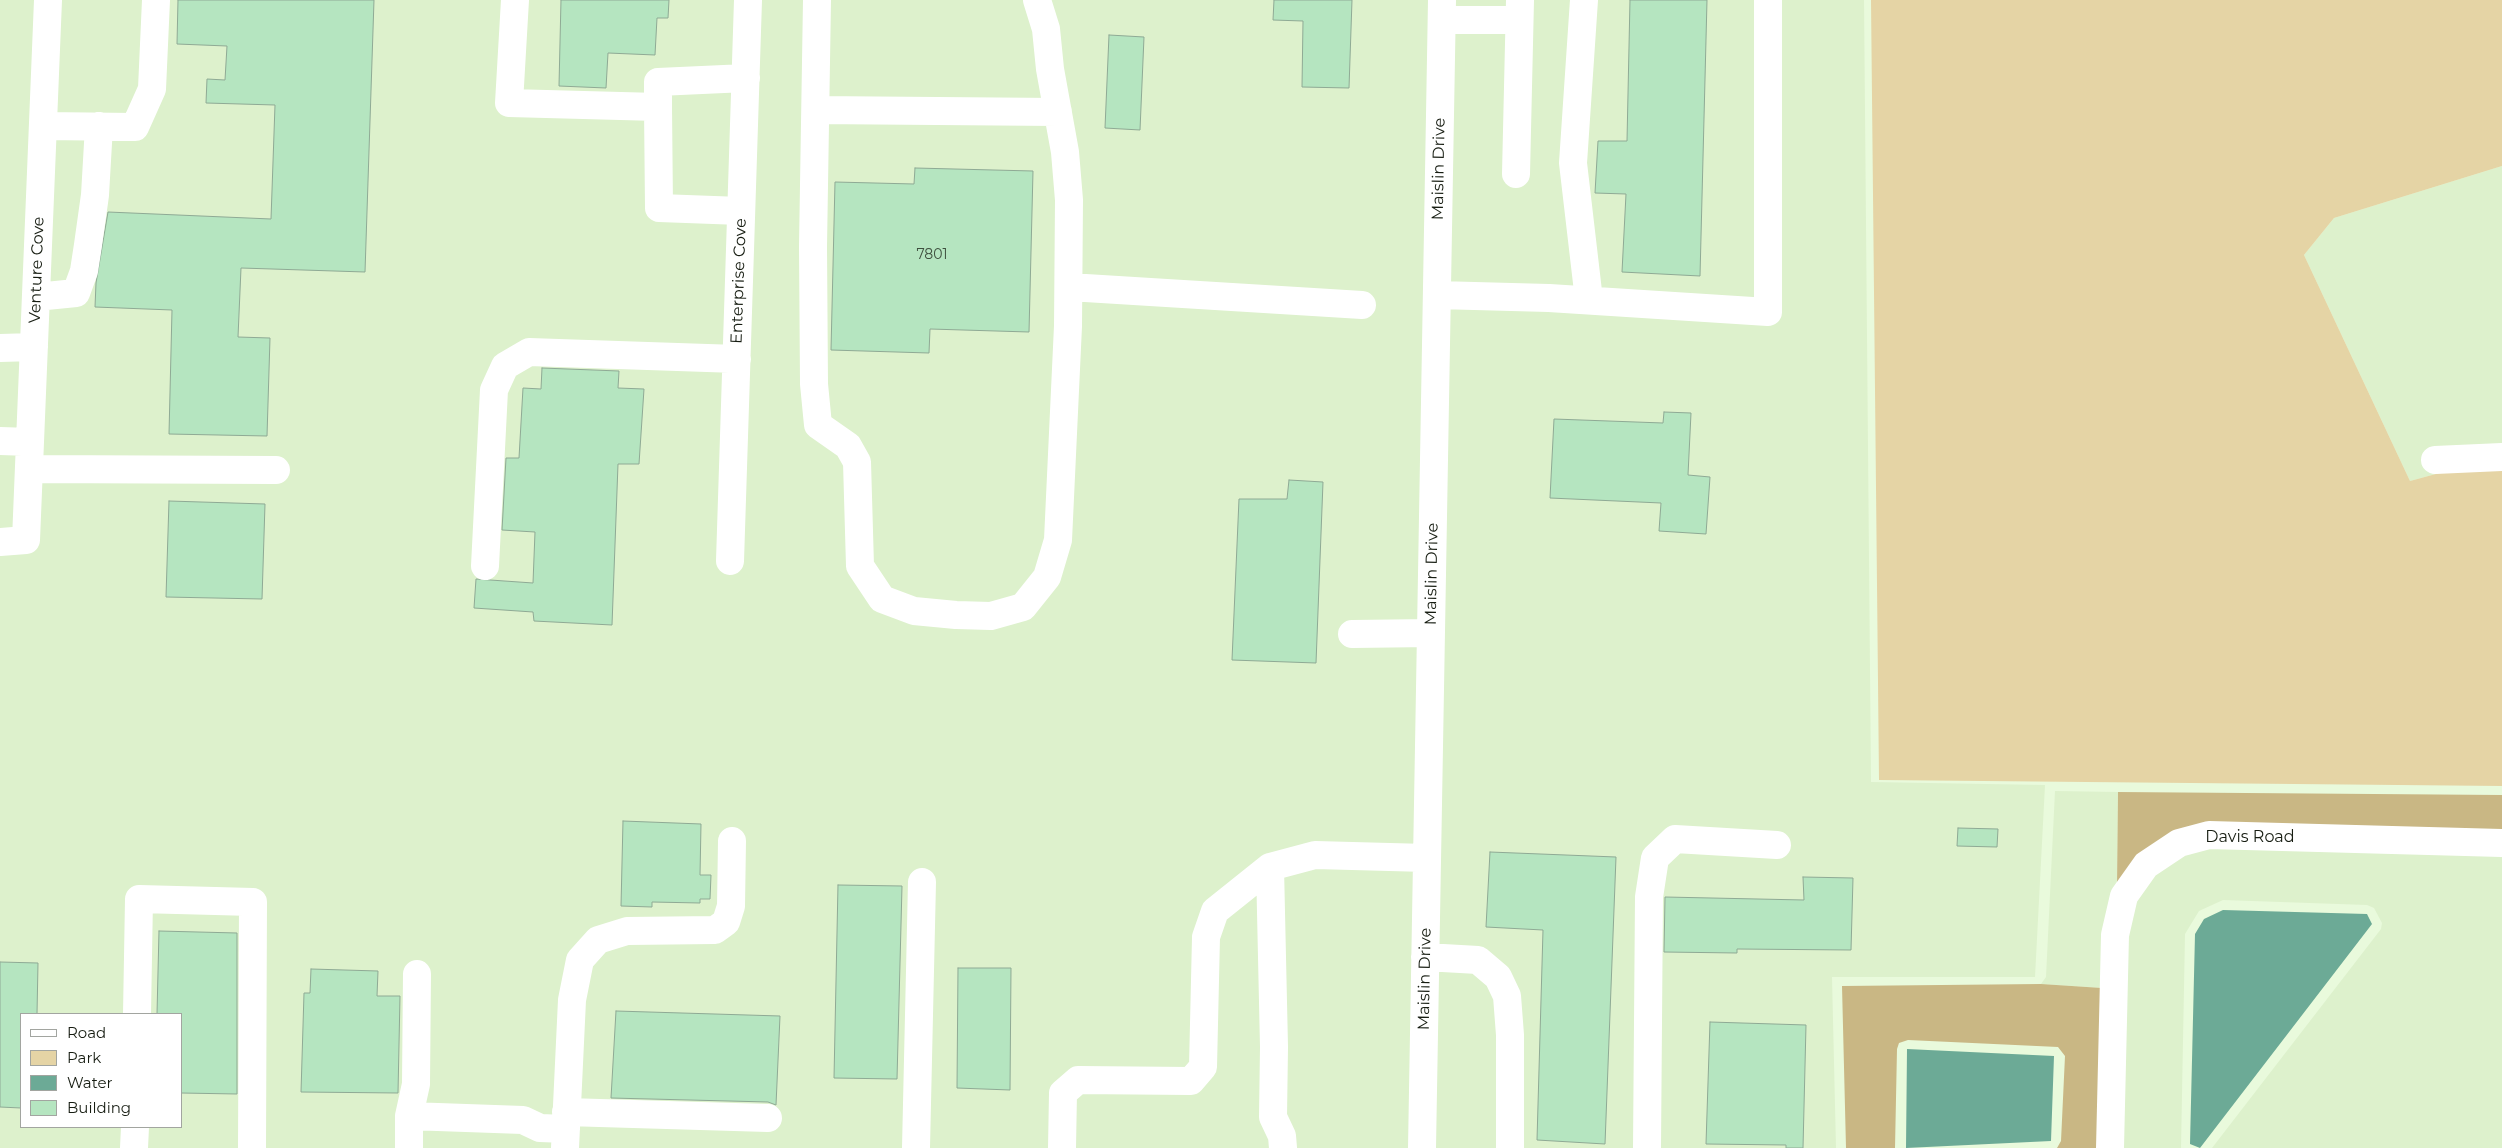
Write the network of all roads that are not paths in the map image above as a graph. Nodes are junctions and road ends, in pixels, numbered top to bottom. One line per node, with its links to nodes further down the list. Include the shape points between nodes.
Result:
1 (48, 0): 15 (street, Venture Cove)
2 (156, 0): 16 (street, via 152,89 135,127)
3 (515, 0): 12 (street, via 509,103)
4 (748, 0): 11 (street, Enterprise Cove)
5 (818, 0): 13 (street)
6 (1037, 0): 14 (street, via 1046,29)
7 (1584, 0): 22 (street, via 1573,163)
8 (1768, 0): 22 (street, via 1768,312)
9 (1442, 10): 10 (street); 20 (street, Maislin Drive)
10 (1520, 10): 17 (street)
11 (746, 78): 12 (street, via 658,82); 18 (street, Enterprise Cove)
12 (658, 108): 18 (street, via 659,208)
13 (816, 110): 14 (street); 19 (street, via 814,384 818,425 848,446 858,462 860,566 882,599 914,611 991,616 1023,607 1047,576 1058,540)
14 (1058, 112): 19 (street, via 1069,200)
15 (43, 126): 16 (street); 21 (street, Venture Cove)
16 (99, 126): 21 (street, via 95,196 84,271 76,293)
17 (1516, 174)
18 (741, 211): 26 (street, Enterprise Cove)
19 (1069, 287): 23 (street)
20 (1437, 295): 22 (street); 36 (street, Maislin Drive)
21 (36, 297): 25 (street, Venture Cove)
22 (1589, 300)
23 (1362, 305)
24 (0, 348): 25 (street)
25 (34, 348): 28 (street, Venture Cove)
26 (736, 359): 34 (street, Enterprise Cove); 35 (street, via 529,352 505,366 494,390)
27 (0, 441): 28 (street)
28 (30, 442): 31 (street, Venture Cove)
29 (2502, 457): 30 (street)
30 (2435, 460)
31 (29, 470): 32 (street); 33 (street, Venture Cove)
32 (276, 470)
33 (13, 541)
34 (730, 562)
35 (485, 566)
36 (1431, 633): 37 (street); 41 (street, Maislin Drive)
37 (1352, 634)
38 (732, 841): 50 (street, via 731,906 726,922 715,930 627,930 598,940 580,960 572,1000)
39 (2502, 843): 60 (street, Davis Road, via 2209,834 2179,843 2146,865 2124,896 2115,935)
40 (1777, 845): 59 (street, via 1675,839 1655,858 1649,897)
41 (1427, 858): 42 (street, via 1315,856); 44 (street, Maislin Drive)
42 (1270, 867): 55 (street, via 1215,911 1206,937 1203,1067 1191,1081 1078,1080 1063,1093); 56 (street, via 1273,1117 1282,1136)
43 (922, 882): 54 (street)
44 (1425, 957): 57 (street, Maislin Drive); 58 (street, via 1478,960 1498,977 1507,996)
45 (418, 974): 47 (street, via 416,1084)
46 (137, 1013): 52 (street, via 140,899 254,902)
47 (410, 1116): 50 (street, via 524,1120 540,1128); 53 (street)
48 (768, 1118): 50 (street)
49 (135, 1128): 51 (street)
50 (566, 1130)
51 (134, 1148)
52 (252, 1148)
53 (409, 1148)
54 (916, 1148)
55 (1062, 1148)
56 (1283, 1148)
57 (1422, 1148)
58 (1510, 1148)
59 (1647, 1148)
60 (2110, 1148)

